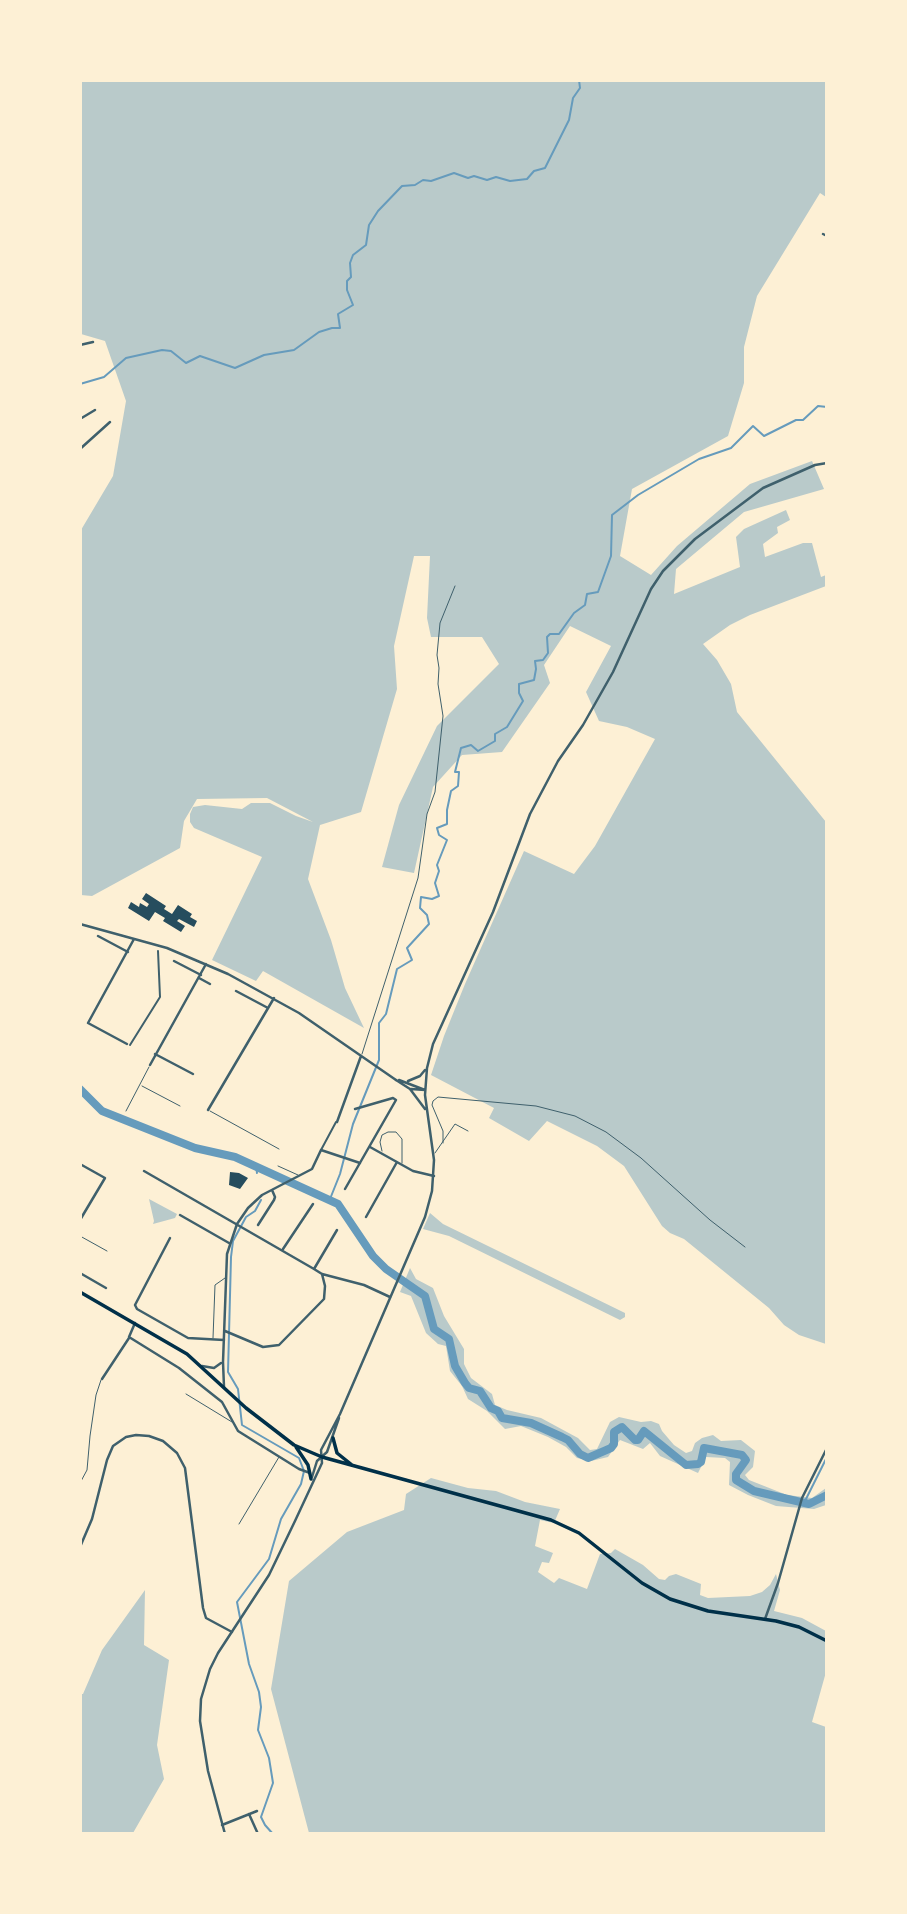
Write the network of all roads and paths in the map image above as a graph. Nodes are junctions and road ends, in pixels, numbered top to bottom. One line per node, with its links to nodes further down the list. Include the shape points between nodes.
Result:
1 (93, 342): 2 (street)
2 (80, 345)
3 (95, 410): 4 (street)
4 (80, 419)
5 (110, 422): 6 (street)
6 (80, 449)
7 (827, 463): 25 (street, via 763,488 695,539 657,580 613,672 534,804)
8 (455, 586): 23 (lane, via 440,623 437,655 443,716 435,792 418,878)
9 (80, 924): 11 (street)
10 (99, 936): 13 (street)
11 (135, 939): 13 (street); 15 (street)
12 (158, 951): 21 (street, via 160,997)
13 (128, 952): 21 (street, via 88,1023)
14 (174, 961): 16 (street)
15 (206, 964): 16 (street); 19 (street)
16 (200, 977): 17 (street); 22 (street)
17 (210, 984)
18 (236, 991): 20 (street)
19 (274, 998): 20 (street); 23 (street)
20 (268, 1007): 34 (street)
21 (129, 1045)
22 (155, 1054): 24 (street); 26 (street)
23 (361, 1056): 27 (street); 37 (street)
24 (149, 1065): 29 (lane)
25 (427, 1068): 28 (street); 31 (street)
26 (192, 1074)
27 (396, 1080): 28 (street); 30 (street)
28 (404, 1082): 31 (street)
29 (140, 1084): 32 (lane); 35 (lane)
30 (410, 1089): 31 (street); 36 (street)
31 (425, 1090): 36 (street)
32 (180, 1106)
33 (355, 1109): 40 (street, via 396,1100)
34 (208, 1110): 41 (lane)
35 (126, 1111)
36 (428, 1112): 44 (street)
37 (337, 1122): 42 (street)
38 (468, 1131): 39 (lane, via 456,1124)
39 (443, 1143): 44 (lane); 65 (lane, via 432,1105 439,1097 536,1106 575,1116 640,1158)
40 (369, 1147): 43 (street); 46 (street)
41 (279, 1149)
42 (321, 1150): 46 (street); 51 (street, via 312,1169)
43 (383, 1154): 45 (street); 48 (lane, via 382,1135 396,1132 402,1139)
44 (434, 1155): 52 (street)
45 (397, 1162): 48 (street); 57 (street)
46 (360, 1163): 53 (street)
47 (80, 1164): 58 (street, via 104,1178)
48 (402, 1165): 52 (street)
49 (278, 1166): 51 (lane)
50 (144, 1171): 59 (street)
51 (301, 1176): 54 (street)
52 (434, 1176): 74 (street, via 425,1217)
53 (345, 1189)
54 (272, 1190): 59 (street, via 256,1200); 60 (street, via 274,1200)
55 (313, 1204): 66 (street)
56 (180, 1215): 64 (street)
57 (366, 1217)
58 (80, 1220)
59 (240, 1225): 64 (street); 66 (street)
60 (258, 1225)
61 (337, 1230): 68 (street)
62 (80, 1236): 67 (lane)
63 (170, 1238): 78 (street, via 135,1305 188,1338)
64 (229, 1243): 71 (street)
65 (745, 1247)
66 (283, 1250): 68 (street)
67 (107, 1251)
68 (314, 1269): 70 (street)
69 (80, 1273): 72 (street)
70 (323, 1273): 74 (street); 76 (street, via 324,1299 279,1345 263,1347)
71 (227, 1278): 76 (street); 78 (lane, via 215,1285)
72 (106, 1288)
73 (80, 1292): 75 (main road)
74 (390, 1297): 85 (street)
75 (135, 1323): 77 (street); 81 (main road)
76 (228, 1332): 79 (street)
77 (129, 1337): 82 (street); 86 (street, via 222,1402)
78 (212, 1340): 79 (street)
79 (224, 1340): 80 (street)
80 (223, 1362): 81 (street, via 214,1368); 83 (street)
81 (202, 1366): 83 (main road)
82 (102, 1379): 95 (lane, via 88,1470)
83 (224, 1387): 88 (main road)
84 (186, 1394): 86 (lane)
85 (340, 1415): 87 (street); 91 (street, via 321,1450)
86 (233, 1422): 90 (street, via 238,1431)
87 (333, 1438): 91 (street); 92 (main road, via 337,1453)
88 (294, 1445): 91 (main road); 93 (main road)
89 (827, 1448): 99 (street, via 800,1504)
90 (279, 1457): 93 (street); 97 (lane)
91 (322, 1458): 92 (main road); 94 (street); 96 (street)
92 (354, 1466): 99 (main road, via 551,1520 579,1533 670,1599 708,1611)
93 (311, 1473): 94 (main road)
94 (311, 1479): 96 (street)
95 (80, 1483)
96 (308, 1490): 100 (street, via 268,1575)
97 (239, 1524)
98 (80, 1547): 100 (street, via 113,1446 136,1435 163,1441 177,1452 185,1468 206,1618)
99 (765, 1619): 101 (main road)
100 (232, 1632): 104 (street, via 210,1669 201,1699 208,1771)
101 (827, 1640)
102 (257, 1811): 103 (street)
103 (249, 1814): 104 (street); 106 (street)
104 (222, 1825): 105 (street)
105 (225, 1833)
106 (258, 1833)

